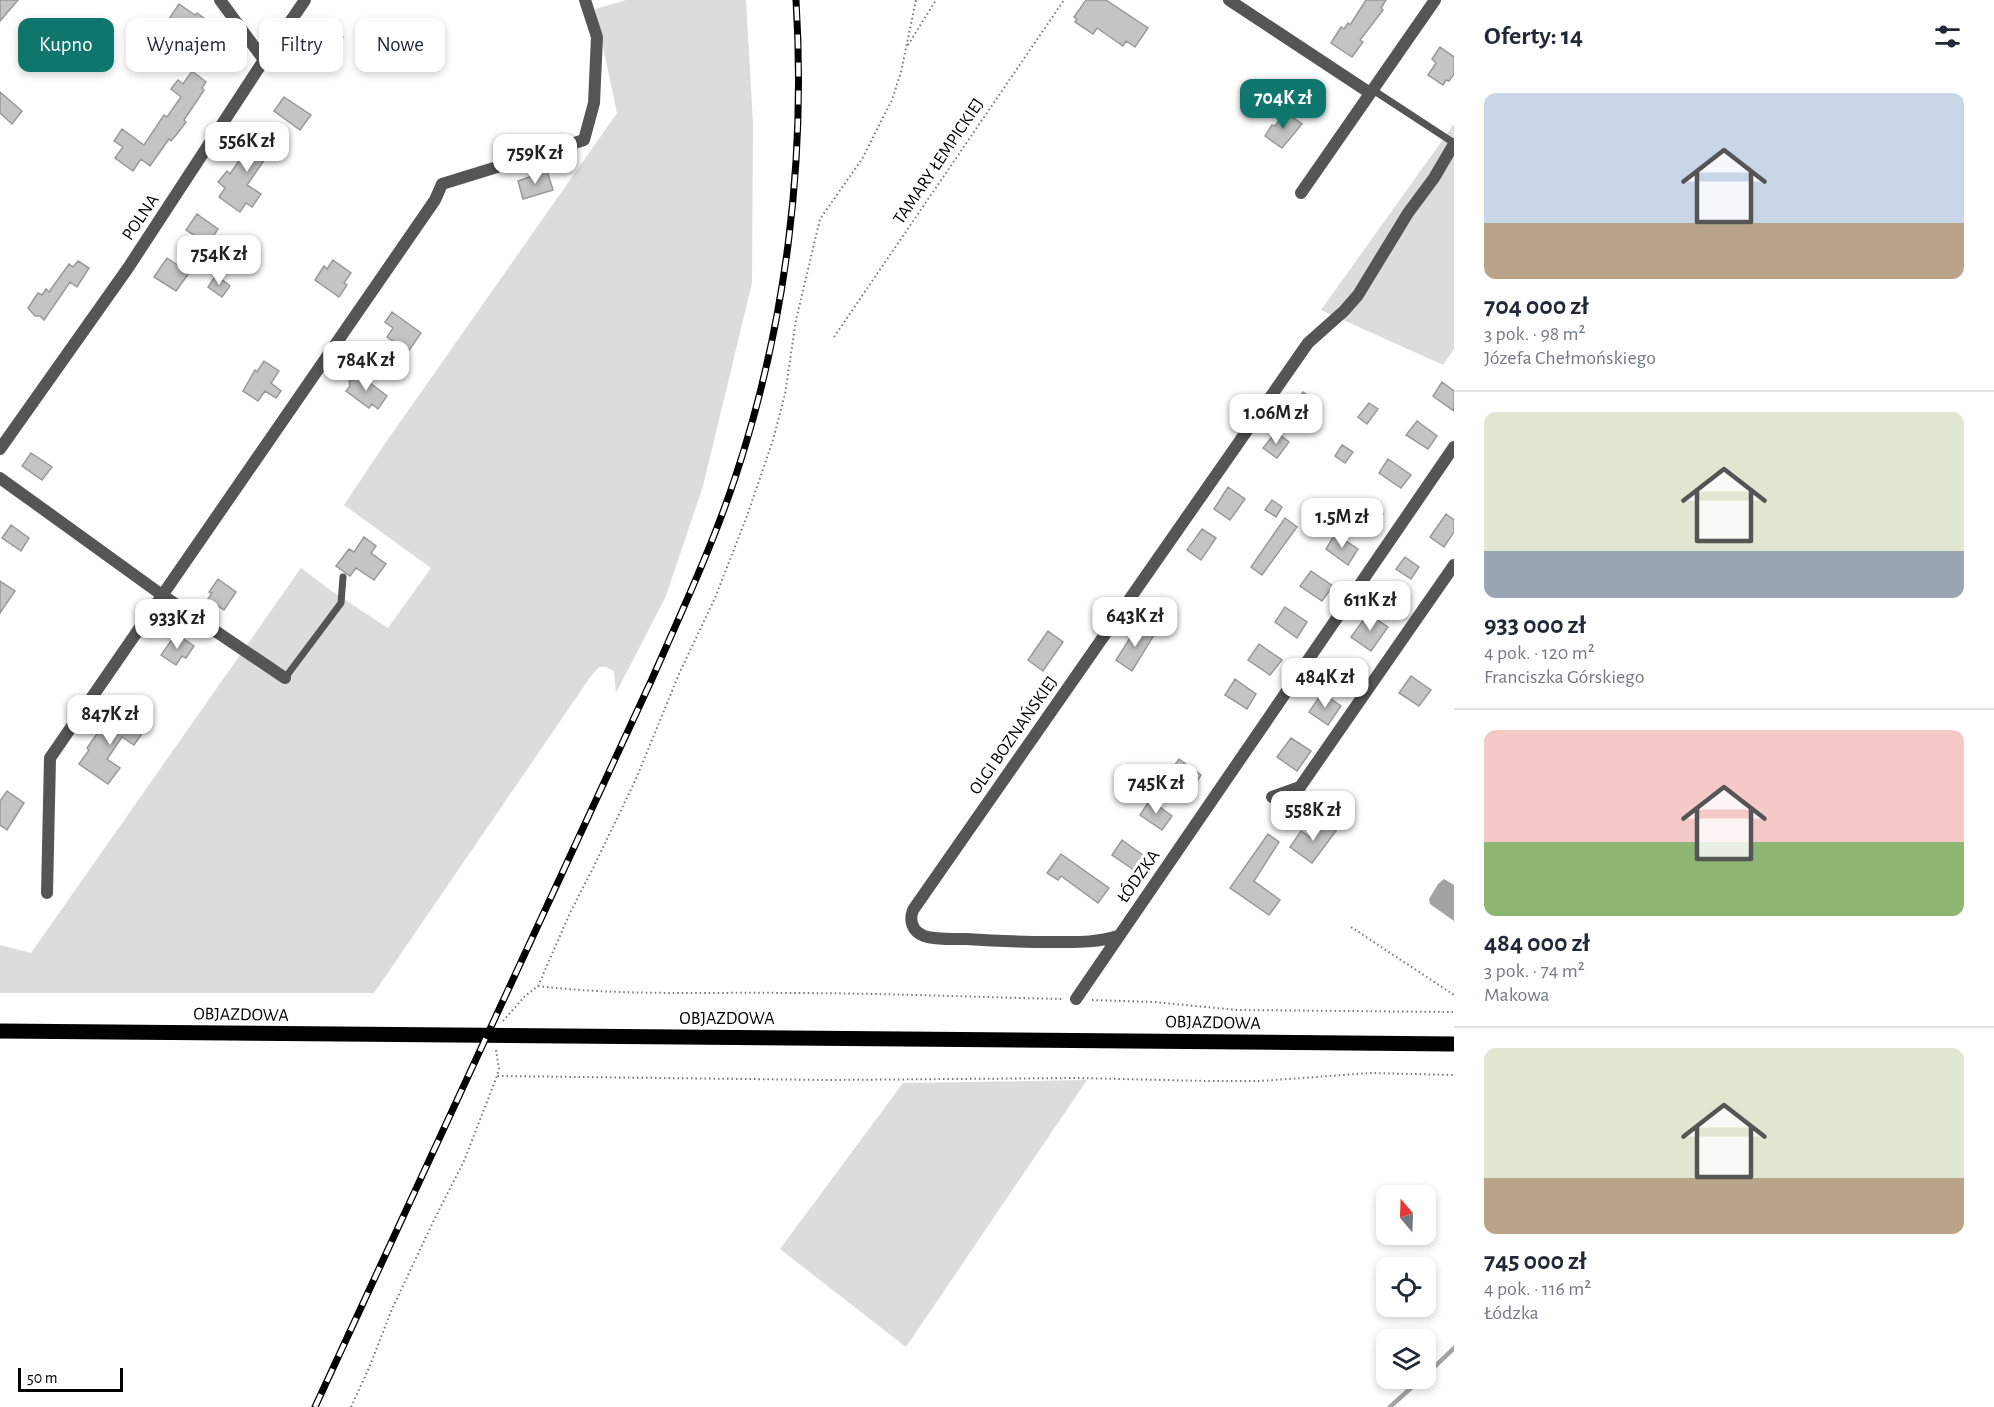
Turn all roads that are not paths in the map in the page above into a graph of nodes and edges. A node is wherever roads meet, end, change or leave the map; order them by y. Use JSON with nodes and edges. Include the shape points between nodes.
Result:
{"nodes":[{"id":1,"x":220,"y":0,"type":"edge"},
{"id":2,"x":305,"y":0,"type":"edge"},
{"id":3,"x":585,"y":0,"type":"edge"},
{"id":4,"x":1229,"y":0,"type":"edge"},
{"id":5,"x":1435,"y":0,"type":"edge"},
{"id":6,"x":293,"y":18,"type":"edge"},
{"id":7,"x":259,"y":53,"type":"edge"},
{"id":8,"x":259,"y":68,"type":"edge"},
{"id":9,"x":1372,"y":92,"type":"junction"},
{"id":10,"x":1454,"y":144,"type":"edge"},
{"id":11,"x":1301,"y":193,"type":"dead end"},
{"id":12,"x":1454,"y":447,"type":"edge"},
{"id":13,"x":0,"y":449,"type":"edge"},
{"id":14,"x":0,"y":478,"type":"edge"},
{"id":15,"x":1454,"y":565,"type":"edge"},
{"id":16,"x":343,"y":577,"type":"dead end"},
{"id":17,"x":162,"y":595,"type":"junction"},
{"id":18,"x":285,"y":678,"type":"joint"},
{"id":19,"x":1272,"y":797,"type":"dead end"},
{"id":20,"x":47,"y":893,"type":"dead end"},
{"id":21,"x":1118,"y":936,"type":"junction"},
{"id":22,"x":1076,"y":999,"type":"road end"},
{"id":23,"x":0,"y":1031,"type":"edge"},
{"id":24,"x":1454,"y":1044,"type":"edge"}],
"edges":[{"from":1,"to":7,"type":"street"},
{"from":2,"to":6,"type":"street","name":"POLNA"},
{"from":3,"to":17,"type":"street","via":[[597,37],[594,103],[584,140],[442,184],[435,200]]},
{"from":4,"to":9,"type":"street"},
{"from":5,"to":9,"type":"street"},
{"from":8,"to":13,"type":"street","name":"POLNA","via":[[128,268]]},
{"from":9,"to":10,"type":"lane"},
{"from":9,"to":11,"type":"street"},
{"from":10,"to":21,"type":"street","name":"OLGI BOZNAŃSKIEJ","via":[[1358,295],[1308,343],[910,918],[918,932],[940,938],[1097,942]]},
{"from":12,"to":21,"type":"street","name":"ŁÓDZKA"},
{"from":14,"to":17,"type":"street"},
{"from":15,"to":19,"type":"street","via":[[1300,787]]},
{"from":16,"to":18,"type":"lane","via":[[341,603]]},
{"from":17,"to":18,"type":"street"},
{"from":17,"to":20,"type":"street","via":[[50,758]]},
{"from":21,"to":22,"type":"street","name":"ŁÓDZKA"},
{"from":23,"to":24,"type":"main road","name":"OBJAZDOWA"}]}
